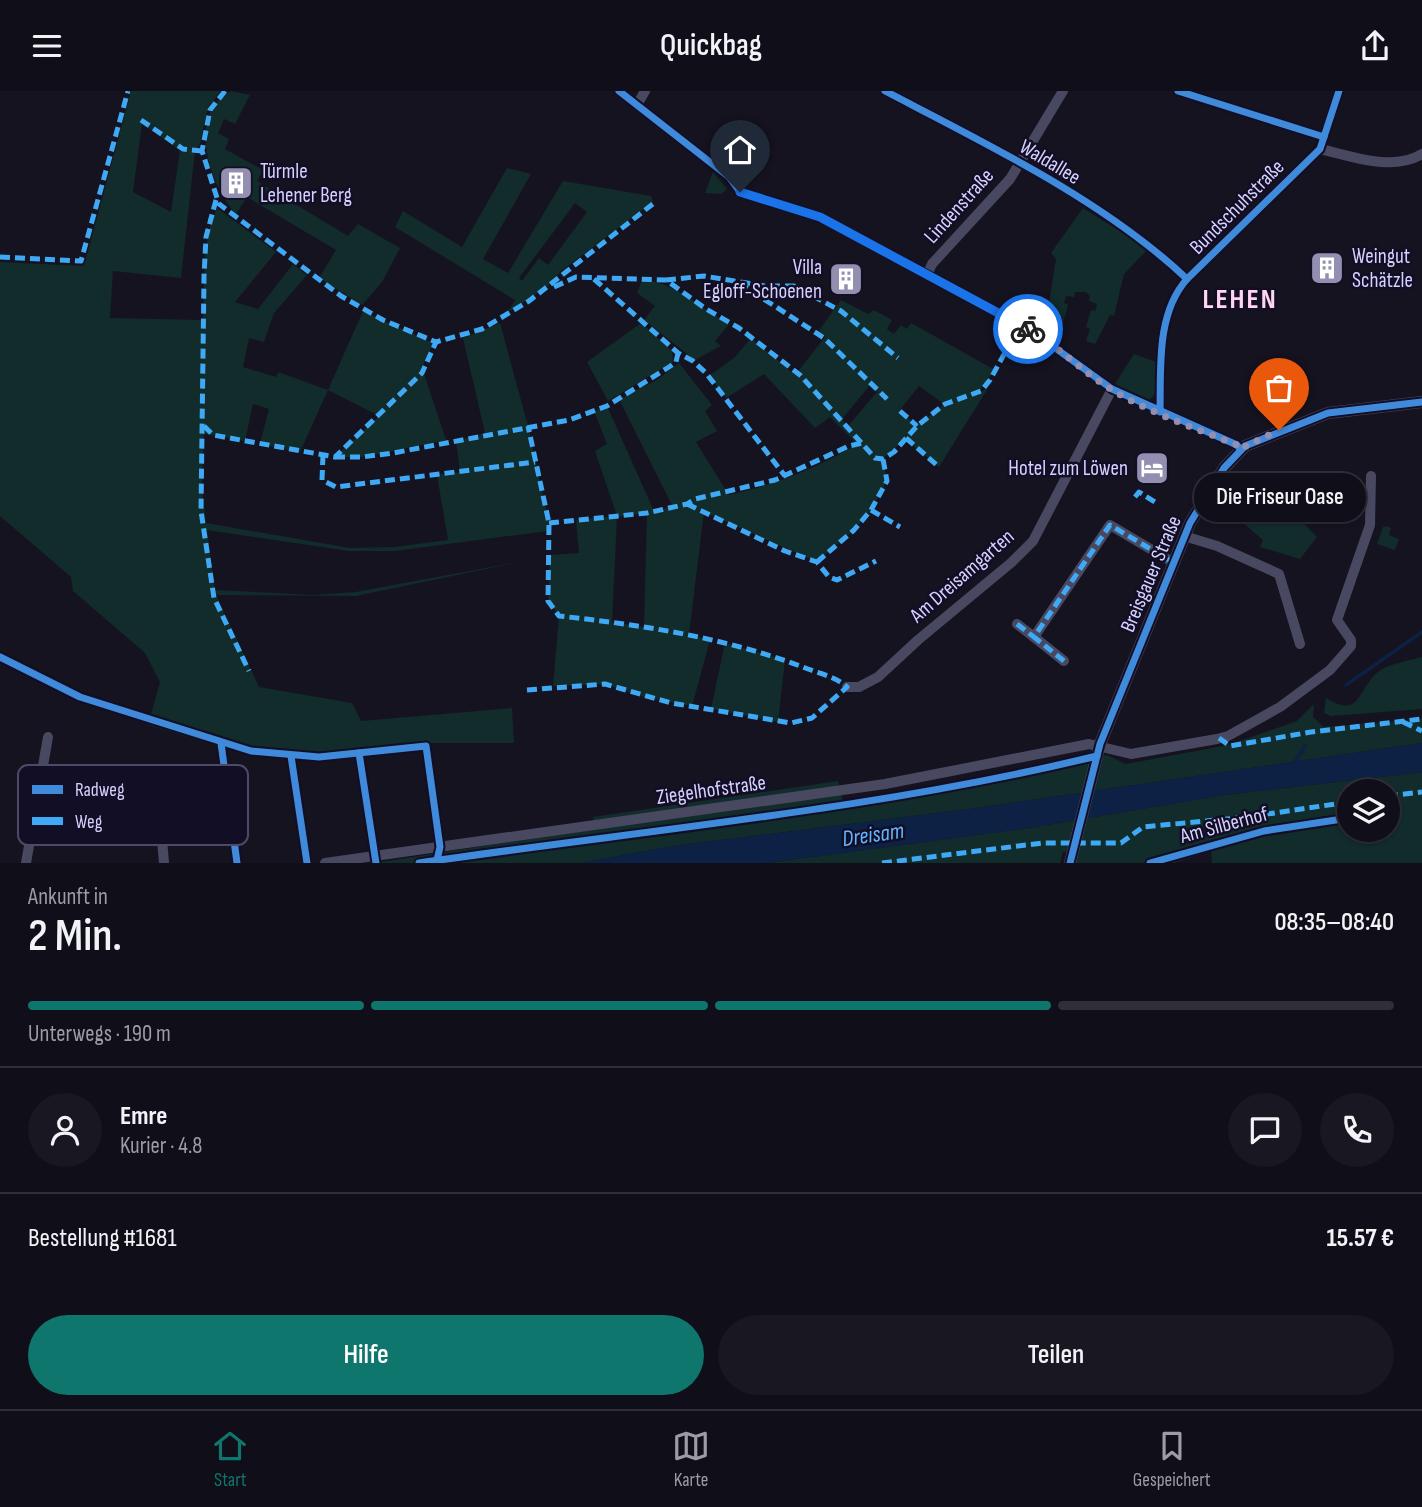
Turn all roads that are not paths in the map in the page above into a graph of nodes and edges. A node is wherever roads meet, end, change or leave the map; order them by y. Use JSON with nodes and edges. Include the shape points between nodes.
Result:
{"nodes":[{"id":1,"x":619,"y":91,"type":"edge"},
{"id":2,"x":645,"y":91,"type":"edge"},
{"id":3,"x":885,"y":91,"type":"edge"},
{"id":4,"x":1063,"y":91,"type":"edge"},
{"id":5,"x":1178,"y":91,"type":"edge"},
{"id":6,"x":1339,"y":91,"type":"edge"},
{"id":7,"x":637,"y":104,"type":"junction"},
{"id":8,"x":1324,"y":137,"type":"junction"},
{"id":9,"x":1320,"y":149,"type":"junction"},
{"id":10,"x":1422,"y":154,"type":"edge"},
{"id":11,"x":1021,"y":164,"type":"junction"},
{"id":12,"x":927,"y":275,"type":"junction"},
{"id":13,"x":1187,"y":279,"type":"junction"},
{"id":14,"x":1112,"y":389,"type":"junction"},
{"id":15,"x":1422,"y":402,"type":"edge"},
{"id":16,"x":1160,"y":412,"type":"junction"},
{"id":17,"x":1240,"y":449,"type":"junction"},
{"id":18,"x":1371,"y":476,"type":"dead end"},
{"id":19,"x":1184,"y":536,"type":"junction"},
{"id":20,"x":1174,"y":562,"type":"junction"},
{"id":21,"x":1017,"y":624,"type":"dead end"},
{"id":22,"x":1034,"y":637,"type":"junction"},
{"id":23,"x":1300,"y":644,"type":"dead end"},
{"id":24,"x":1064,"y":661,"type":"dead end"},
{"id":25,"x":847,"y":687,"type":"dead end"},
{"id":26,"x":48,"y":737,"type":"dead end"},
{"id":27,"x":1100,"y":744,"type":"junction"},
{"id":28,"x":43,"y":765,"type":"edge"},
{"id":29,"x":29,"y":845,"type":"edge"},
{"id":30,"x":162,"y":845,"type":"edge"},
{"id":31,"x":26,"y":863,"type":"edge"},
{"id":32,"x":164,"y":863,"type":"edge"},
{"id":33,"x":325,"y":863,"type":"edge"},
{"id":34,"x":1070,"y":863,"type":"edge"}],
"edges":[{"from":1,"to":7,"type":"street"},
{"from":2,"to":7,"type":"street"},
{"from":3,"to":11,"type":"street","name":"Waldallee"},
{"from":4,"to":11,"type":"street","name":"Lindenstraße"},
{"from":5,"to":8,"type":"street"},
{"from":6,"to":8,"type":"street"},
{"from":7,"to":12,"type":"street","via":[[729,177],[740,192],[820,217]]},
{"from":8,"to":9,"type":"street"},
{"from":9,"to":10,"type":"street","via":[[1395,162]]},
{"from":9,"to":13,"type":"street","name":"Bundschuhstraße"},
{"from":11,"to":12,"type":"street","name":"Lindenstraße"},
{"from":11,"to":13,"type":"street","name":"Waldallee","via":[[1151,244]]},
{"from":12,"to":14,"type":"street","via":[[1044,338]]},
{"from":13,"to":16,"type":"street","name":"Bundschuhstraße","via":[[1171,303],[1164,327]]},
{"from":14,"to":16,"type":"street"},
{"from":14,"to":25,"type":"street","name":"Am Dreisamgarten","via":[[1033,541],[878,677],[859,687]]},
{"from":15,"to":17,"type":"street","name":"Breisgauer Straße","via":[[1328,413]]},
{"from":16,"to":17,"type":"street"},
{"from":17,"to":19,"type":"street","name":"Breisgauer Straße","via":[[1207,493]]},
{"from":18,"to":27,"type":"street","via":[[1370,525],[1337,620],[1351,646],[1329,670],[1280,707],[1228,736],[1131,754]]},
{"from":19,"to":20,"type":"street","name":"Breisgauer Straße"},
{"from":19,"to":23,"type":"street","via":[[1279,574]]},
{"from":20,"to":22,"type":"street","name":"Breisgauer Straße","via":[[1110,525]]},
{"from":20,"to":27,"type":"street","name":"Breisgauer Straße"},
{"from":21,"to":22,"type":"street"},
{"from":22,"to":24,"type":"street"},
{"from":26,"to":28,"type":"street"},
{"from":27,"to":33,"type":"street","name":"Ziegelhofstraße","via":[[885,784]]},
{"from":27,"to":34,"type":"street","name":"Breisgauer Straße"},
{"from":29,"to":31,"type":"street"},
{"from":30,"to":32,"type":"street"}]}
